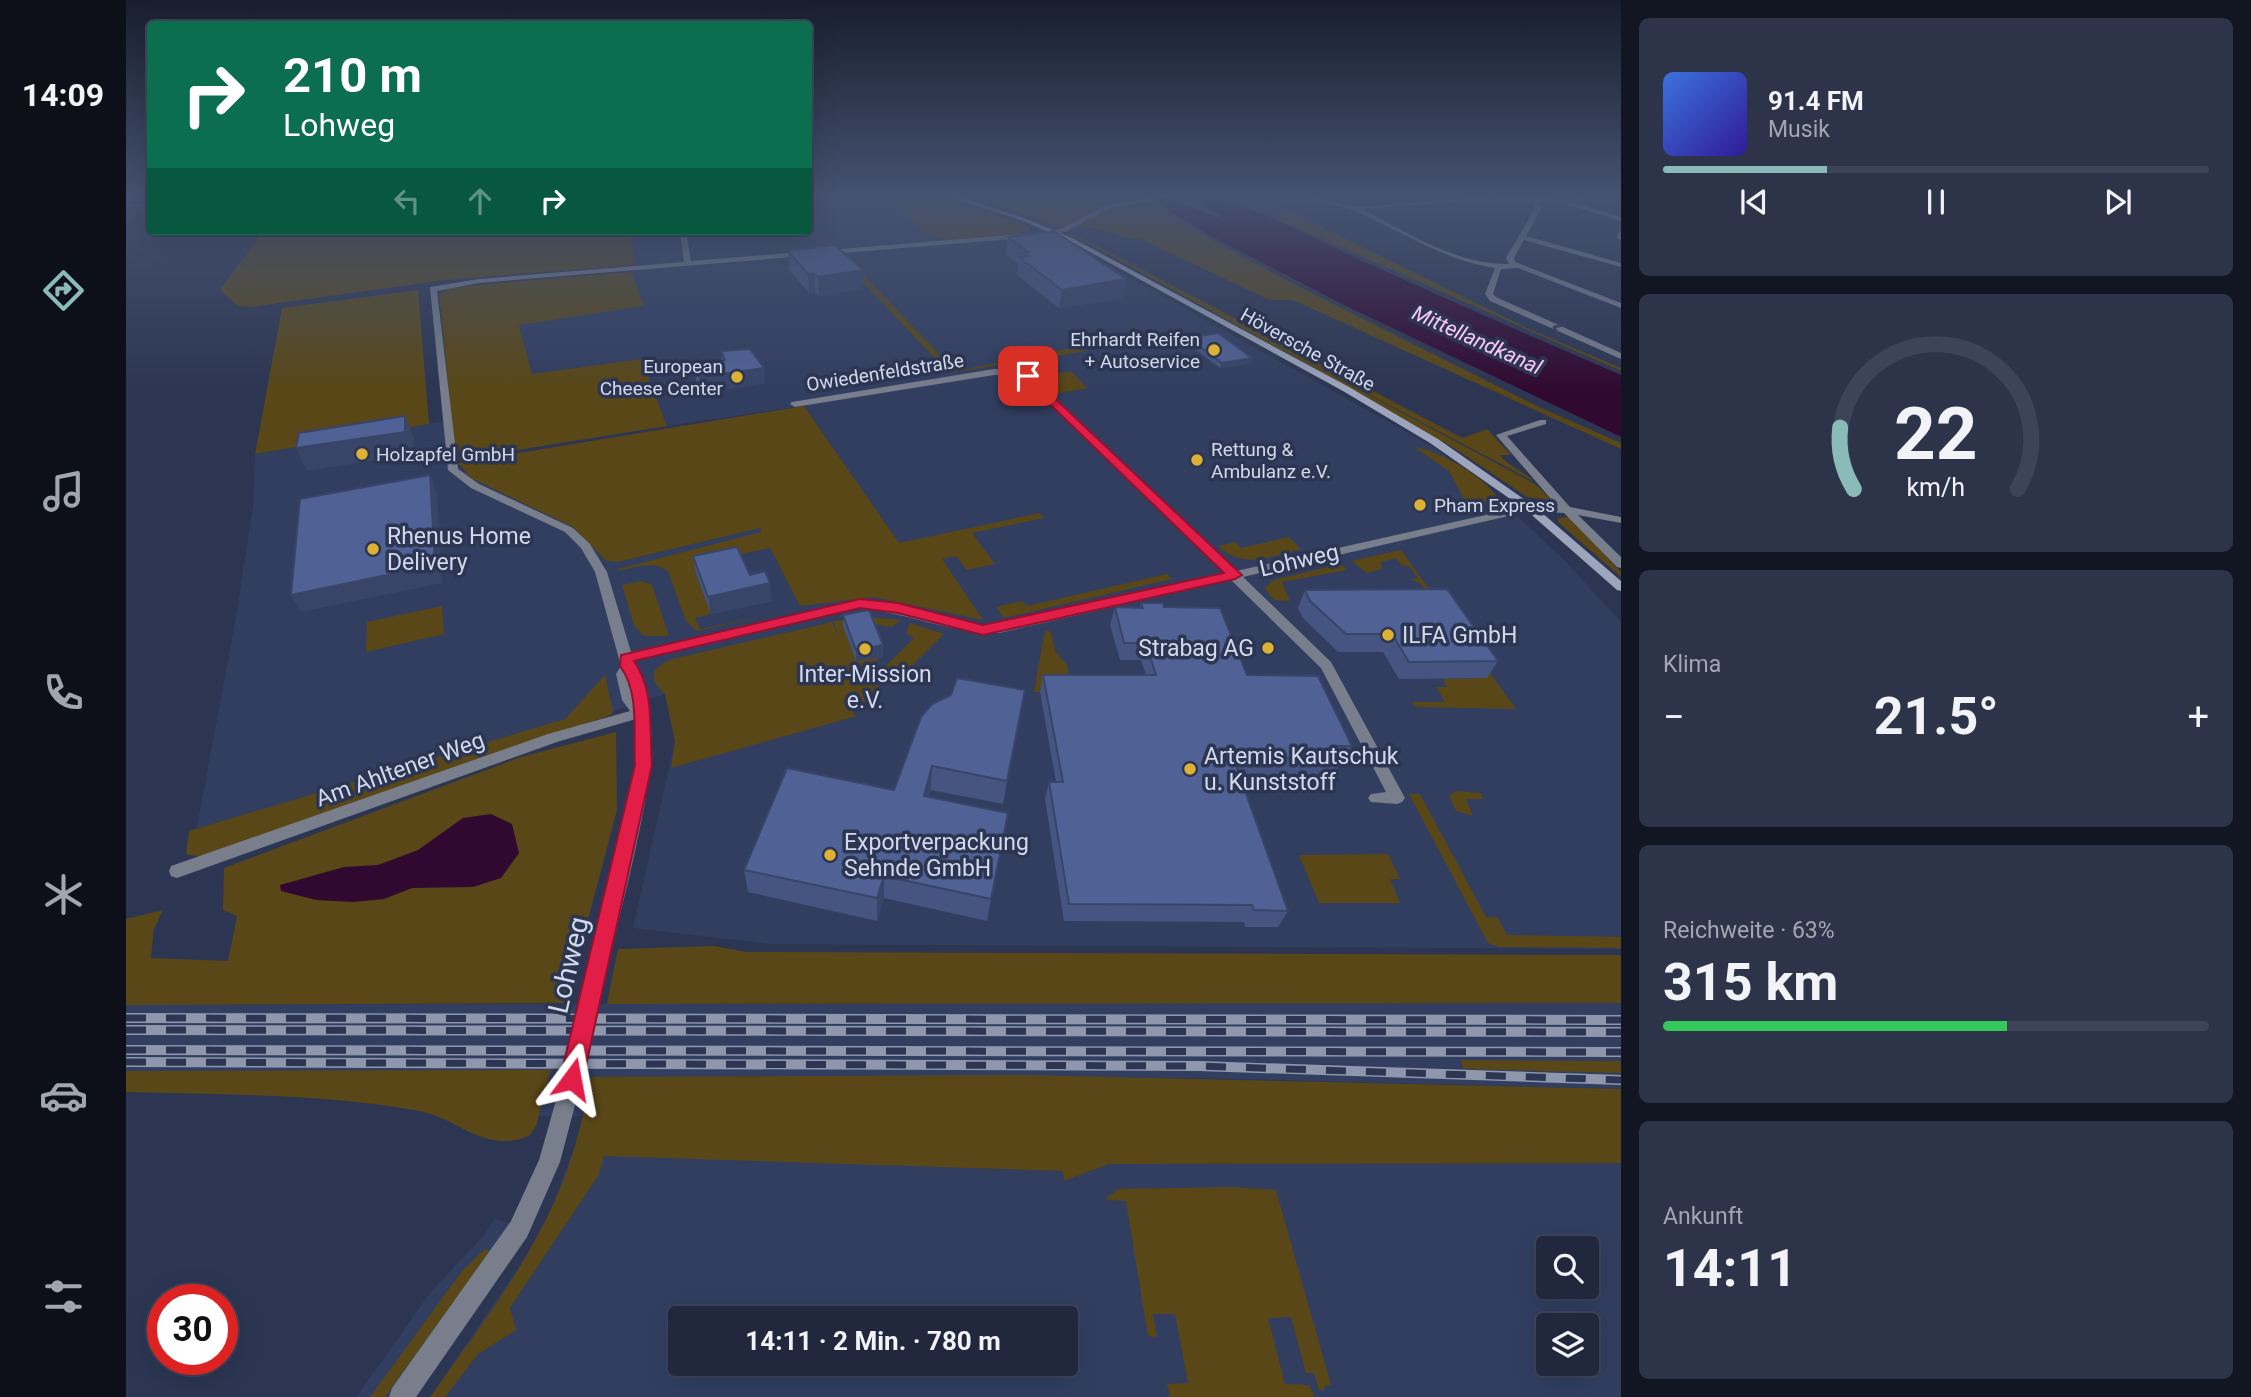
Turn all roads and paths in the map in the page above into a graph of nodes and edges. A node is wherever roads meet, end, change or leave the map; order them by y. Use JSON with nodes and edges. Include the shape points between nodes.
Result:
{"nodes":[{"id":1,"x":710,"y":261,"type":"edge"},
{"id":2,"x":1109,"y":261,"type":"edge"},
{"id":3,"x":1472,"y":261,"type":"edge"},
{"id":4,"x":1513,"y":261,"type":"edge"},
{"id":5,"x":688,"y":263,"type":"joint"},
{"id":6,"x":1516,"y":266,"type":"junction"},
{"id":7,"x":1496,"y":270,"type":"junction"},
{"id":8,"x":1621,"y":306,"type":"edge"},
{"id":9,"x":1621,"y":356,"type":"edge"},
{"id":10,"x":795,"y":404,"type":"dead end"},
{"id":11,"x":1544,"y":422,"type":"dead end"},
{"id":12,"x":1530,"y":508,"type":"junction"},
{"id":13,"x":1570,"y":510,"type":"junction"},
{"id":14,"x":1621,"y":520,"type":"edge"},
{"id":15,"x":1621,"y":564,"type":"edge"},
{"id":16,"x":1235,"y":575,"type":"junction"},
{"id":17,"x":1621,"y":587,"type":"edge"},
{"id":18,"x":627,"y":662,"type":"junction"},
{"id":19,"x":640,"y":713,"type":"junction"},
{"id":20,"x":1376,"y":799,"type":"dead end"},
{"id":21,"x":177,"y":871,"type":"dead end"},
{"id":22,"x":401,"y":1397,"type":"edge"}],
"edges":[{"from":1,"to":5,"type":"street"},
{"from":2,"to":12,"type":"main road","name":"Höversche Straße","via":[[1377,407]]},
{"from":3,"to":7,"type":"street"},
{"from":4,"to":6,"type":"street"},
{"from":5,"to":18,"type":"street","via":[[488,280],[436,288],[432,295],[453,470],[475,486],[569,530],[586,546],[601,572]]},
{"from":6,"to":7,"type":"street"},
{"from":6,"to":8,"type":"street"},
{"from":9,"to":7,"type":"street","one_way":true,"via":[[1493,299],[1489,294]]},
{"from":10,"to":16,"type":"street","name":"Owiedenfeldstraße","via":[[1017,372],[1034,381]]},
{"from":11,"to":13,"type":"street","via":[[1501,435]]},
{"from":12,"to":13,"type":"street","name":"Lohweg"},
{"from":12,"to":16,"type":"street","name":"Lohweg"},
{"from":12,"to":17,"type":"main road","name":"Höversche Straße"},
{"from":13,"to":14,"type":"street","name":"Lohweg"},
{"from":13,"to":15,"type":"street"},
{"from":16,"to":18,"type":"street","name":"Lohweg","via":[[999,629],[968,629],[883,605],[848,606]]},
{"from":16,"to":20,"type":"street","via":[[1335,678],[1396,798]]},
{"from":18,"to":19,"type":"street","name":"Lohweg","via":[[623,674],[629,700]]},
{"from":19,"to":21,"type":"street","name":"Am Ahltener Weg","via":[[553,738]]},
{"from":19,"to":22,"type":"street","name":"Lohweg","bridge":true,"via":[[643,765],[549,1161],[519,1229]]}]}
